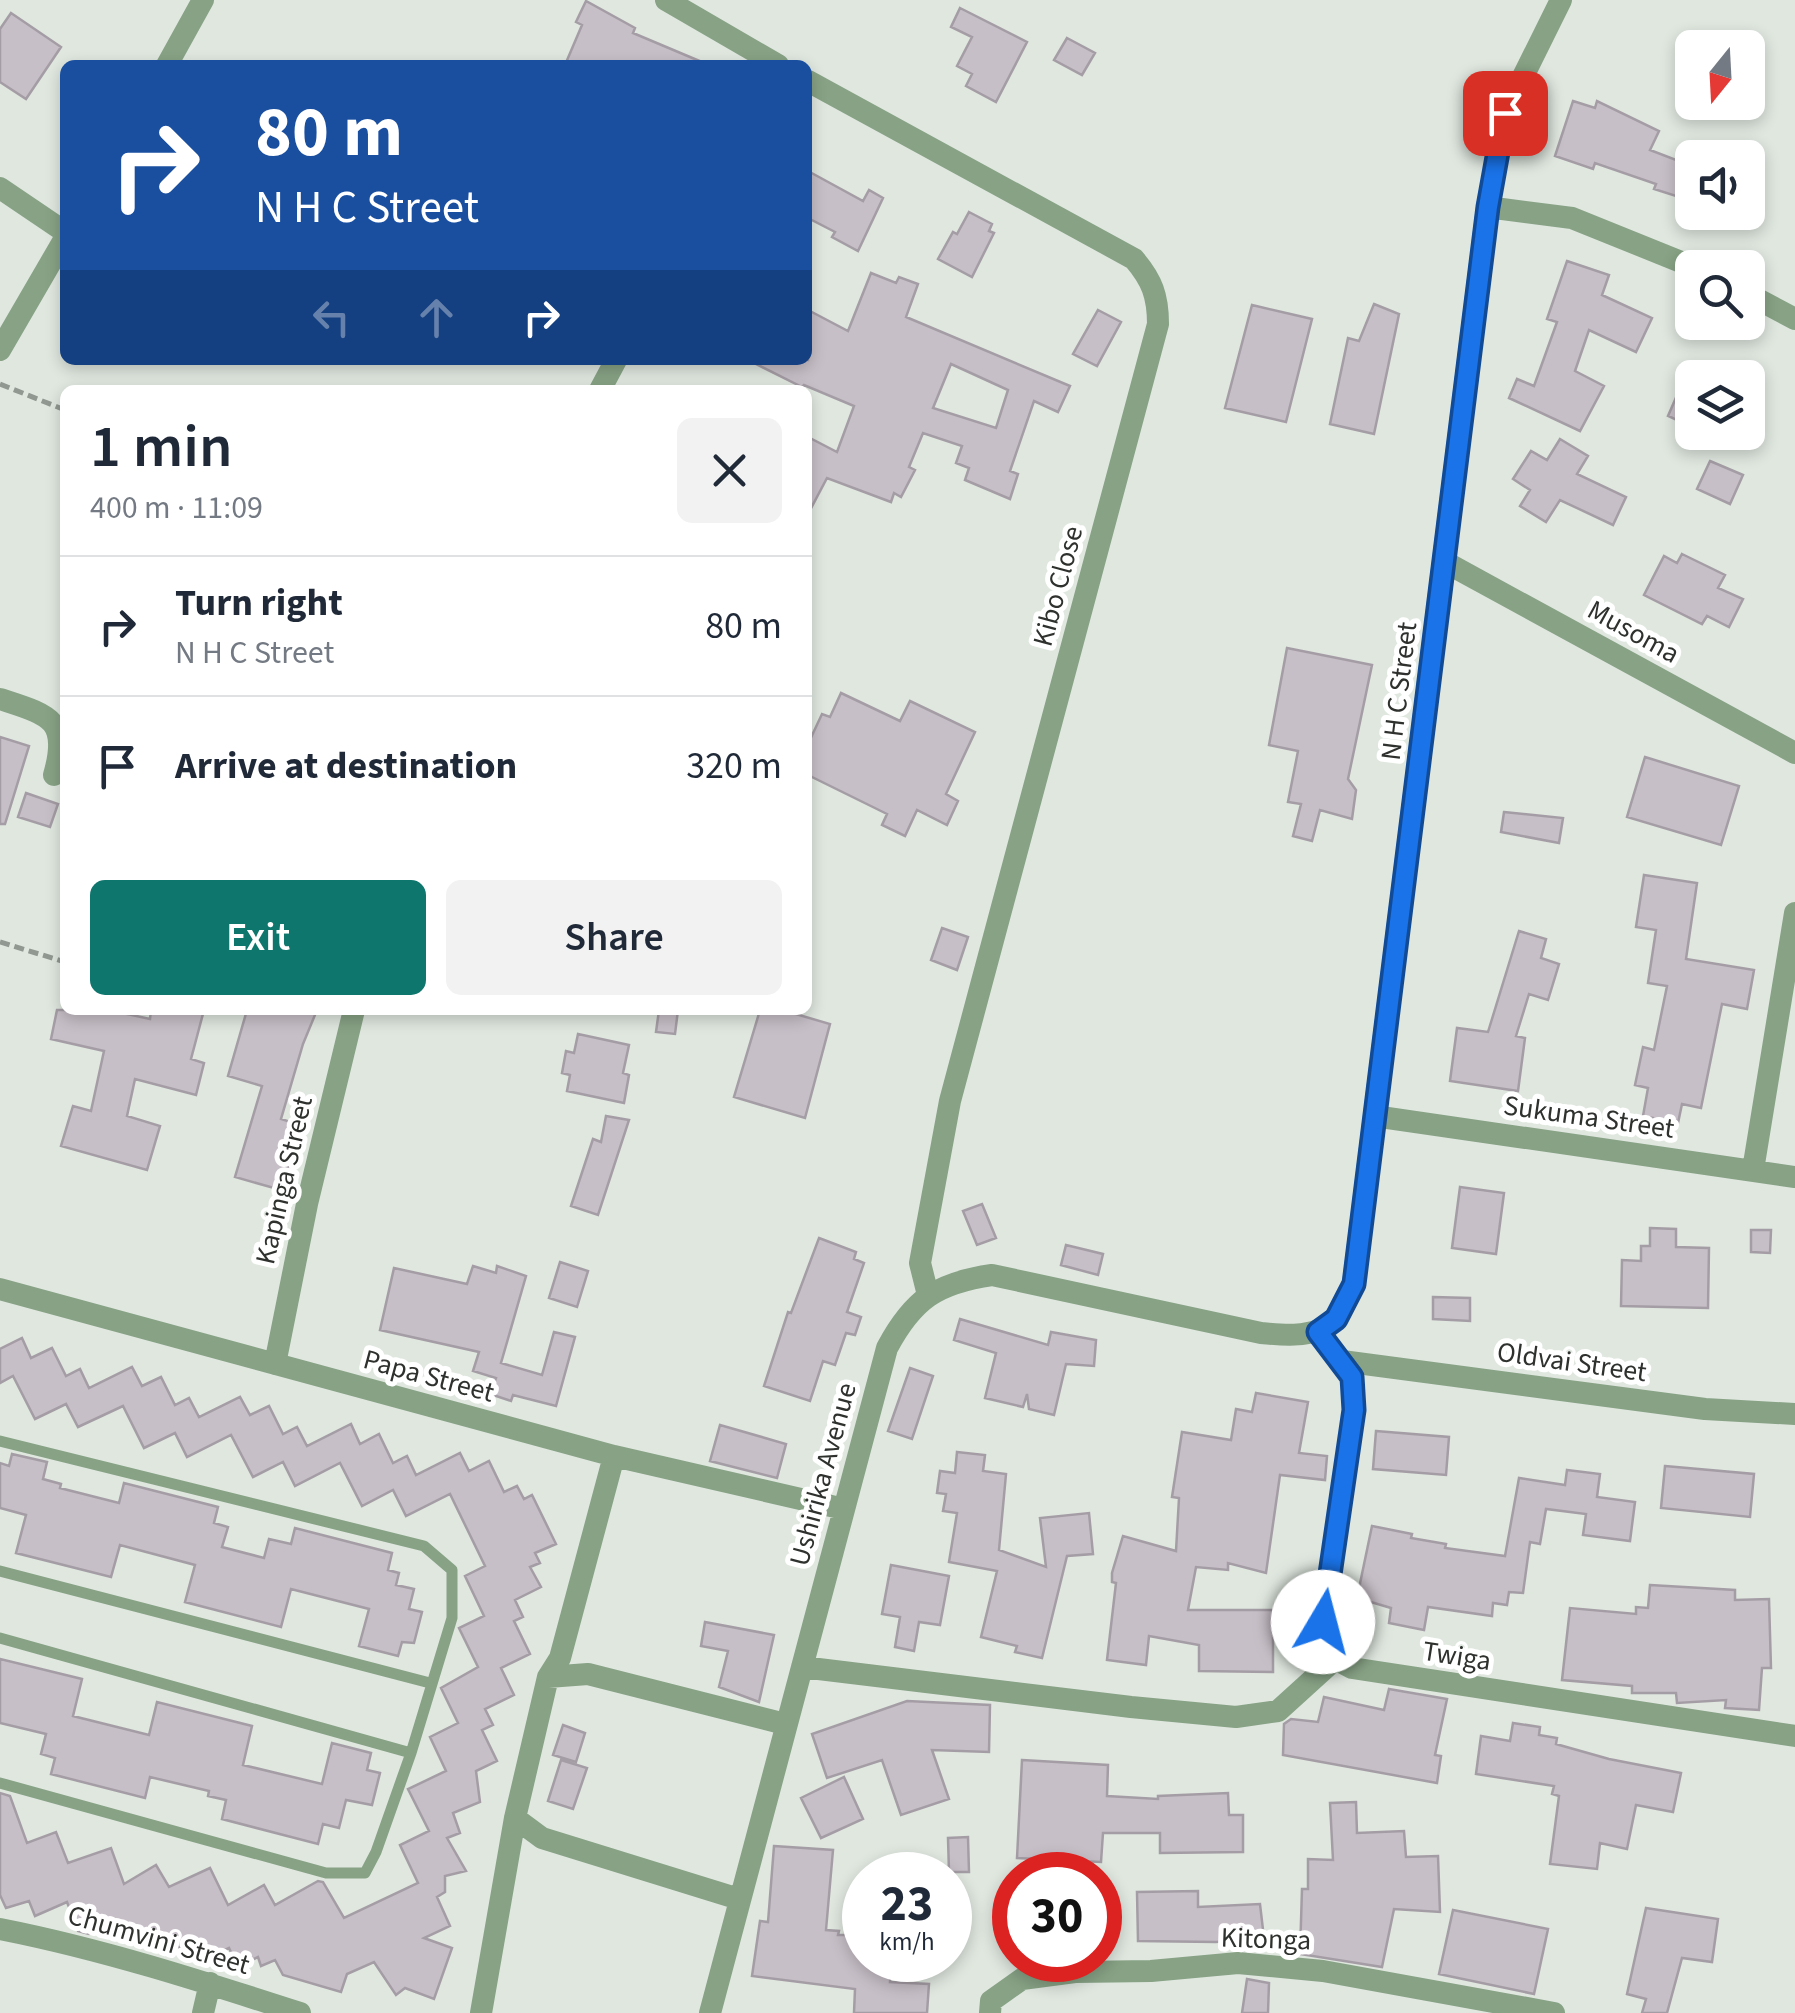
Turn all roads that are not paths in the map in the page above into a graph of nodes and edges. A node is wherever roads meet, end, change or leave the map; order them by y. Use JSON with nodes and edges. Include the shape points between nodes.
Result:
{"nodes":[{"id":1,"x":203,"y":0,"type":"edge"},
{"id":2,"x":666,"y":0,"type":"edge"},
{"id":3,"x":1562,"y":0,"type":"edge"},
{"id":4,"x":170,"y":60,"type":"edge"},
{"id":5,"x":769,"y":60,"type":"edge"},
{"id":6,"x":812,"y":83,"type":"edge"},
{"id":7,"x":0,"y":188,"type":"edge"},
{"id":8,"x":1488,"y":207,"type":"junction"},
{"id":9,"x":60,"y":231,"type":"edge"},
{"id":10,"x":60,"y":244,"type":"edge"},
{"id":11,"x":1675,"y":260,"type":"edge"},
{"id":12,"x":1765,"y":303,"type":"edge"},
{"id":13,"x":1795,"y":319,"type":"edge"},
{"id":14,"x":0,"y":350,"type":"edge"},
{"id":15,"x":1444,"y":562,"type":"junction"},
{"id":16,"x":0,"y":699,"type":"edge"},
{"id":17,"x":60,"y":733,"type":"edge"},
{"id":18,"x":1795,"y":753,"type":"edge"},
{"id":19,"x":60,"y":755,"type":"edge"},
{"id":20,"x":54,"y":775,"type":"dead end"},
{"id":21,"x":1795,"y":913,"type":"edge"},
{"id":22,"x":353,"y":1015,"type":"edge"},
{"id":23,"x":1374,"y":1116,"type":"junction"},
{"id":24,"x":1753,"y":1170,"type":"junction"},
{"id":25,"x":1795,"y":1178,"type":"edge"},
{"id":26,"x":0,"y":1289,"type":"edge"},
{"id":27,"x":928,"y":1295,"type":"junction"},
{"id":28,"x":1318,"y":1332,"type":"junction"},
{"id":29,"x":1342,"y":1361,"type":"junction"},
{"id":30,"x":274,"y":1364,"type":"junction"},
{"id":31,"x":1795,"y":1414,"type":"edge"},
{"id":32,"x":0,"y":1441,"type":"edge"},
{"id":33,"x":614,"y":1456,"type":"junction"},
{"id":34,"x":844,"y":1510,"type":"junction"},
{"id":35,"x":0,"y":1572,"type":"edge"},
{"id":36,"x":0,"y":1638,"type":"edge"},
{"id":37,"x":1331,"y":1657,"type":"junction"},
{"id":38,"x":802,"y":1668,"type":"junction"},
{"id":39,"x":548,"y":1677,"type":"junction"},
{"id":40,"x":430,"y":1683,"type":"junction"},
{"id":41,"x":785,"y":1724,"type":"junction"},
{"id":42,"x":1795,"y":1736,"type":"edge"},
{"id":43,"x":411,"y":1752,"type":"junction"},
{"id":44,"x":0,"y":1783,"type":"edge"},
{"id":45,"x":515,"y":1818,"type":"junction"},
{"id":46,"x":739,"y":1899,"type":"junction"},
{"id":47,"x":0,"y":1929,"type":"edge"},
{"id":48,"x":210,"y":1984,"type":"junction"},
{"id":49,"x":203,"y":2013,"type":"edge"},
{"id":50,"x":300,"y":2013,"type":"edge"},
{"id":51,"x":481,"y":2013,"type":"edge"},
{"id":52,"x":710,"y":2013,"type":"edge"},
{"id":53,"x":990,"y":2013,"type":"edge"},
{"id":54,"x":1554,"y":2013,"type":"edge"}],
"edges":[{"from":1,"to":4,"type":"street"},
{"from":2,"to":5,"type":"street"},
{"from":3,"to":8,"type":"street","name":"N H C Street","via":[[1505,113]]},
{"from":6,"to":27,"type":"street","name":"Kibo Close","via":[[1134,259],[1158,300],[1158,324],[950,1100],[920,1262]]},
{"from":7,"to":9,"type":"street"},
{"from":8,"to":11,"type":"street","via":[[1572,218]]},
{"from":8,"to":15,"type":"street","name":"N H C Street"},
{"from":10,"to":14,"type":"street"},
{"from":12,"to":13,"type":"street"},
{"from":15,"to":18,"type":"street","name":"Musoma"},
{"from":15,"to":23,"type":"street","name":"N H C Street"},
{"from":16,"to":17,"type":"street","via":[[50,718]]},
{"from":19,"to":20,"type":"street"},
{"from":21,"to":24,"type":"street"},
{"from":22,"to":30,"type":"street","name":"Kapinga Street"},
{"from":23,"to":24,"type":"street","name":"Sukuma Street"},
{"from":23,"to":28,"type":"street","name":"N H C Street","via":[[1354,1284],[1336,1319]]},
{"from":24,"to":25,"type":"street","name":"Sukuma Street"},
{"from":26,"to":30,"type":"street","name":"Papa Street"},
{"from":27,"to":28,"type":"street","name":"Ushirika Avenue","via":[[958,1280],[992,1276],[1261,1334]]},
{"from":27,"to":34,"type":"street","name":"Ushirika Avenue","via":[[903,1318],[886,1348]]},
{"from":28,"to":29,"type":"street"},
{"from":29,"to":31,"type":"street","name":"Oldvai Street","via":[[1705,1409]]},
{"from":29,"to":37,"type":"street","via":[[1352,1377],[1354,1410],[1322,1634]]},
{"from":30,"to":33,"type":"street","name":"Papa Street"},
{"from":32,"to":40,"type":"lane","via":[[424,1546],[452,1570],[452,1618]]},
{"from":33,"to":34,"type":"street","name":"Papa Street"},
{"from":33,"to":39,"type":"street","via":[[560,1658]]},
{"from":34,"to":38,"type":"street","name":"Ushirika Avenue"},
{"from":35,"to":40,"type":"lane"},
{"from":36,"to":43,"type":"lane"},
{"from":37,"to":38,"type":"street","via":[[1278,1711],[1236,1716]]},
{"from":37,"to":42,"type":"street","name":"Twiga","via":[[1352,1668]]},
{"from":38,"to":41,"type":"street","name":"Ushirika Avenue"},
{"from":39,"to":41,"type":"street","via":[[588,1674]]},
{"from":39,"to":45,"type":"street"},
{"from":40,"to":43,"type":"lane"},
{"from":41,"to":46,"type":"street","name":"Ushirika Avenue"},
{"from":43,"to":44,"type":"lane","via":[[364,1873],[326,1873]]},
{"from":45,"to":46,"type":"street","via":[[542,1838]]},
{"from":45,"to":51,"type":"street"},
{"from":46,"to":52,"type":"street","name":"Ushirika Avenue"},
{"from":47,"to":48,"type":"street","name":"Chumvini Street"},
{"from":48,"to":49,"type":"street"},
{"from":48,"to":50,"type":"street","name":"Chumvini Street"},
{"from":53,"to":54,"type":"street","name":"Kitonga","via":[[991,2001],[1022,1979],[1238,1963],[1323,1970]]}]}
